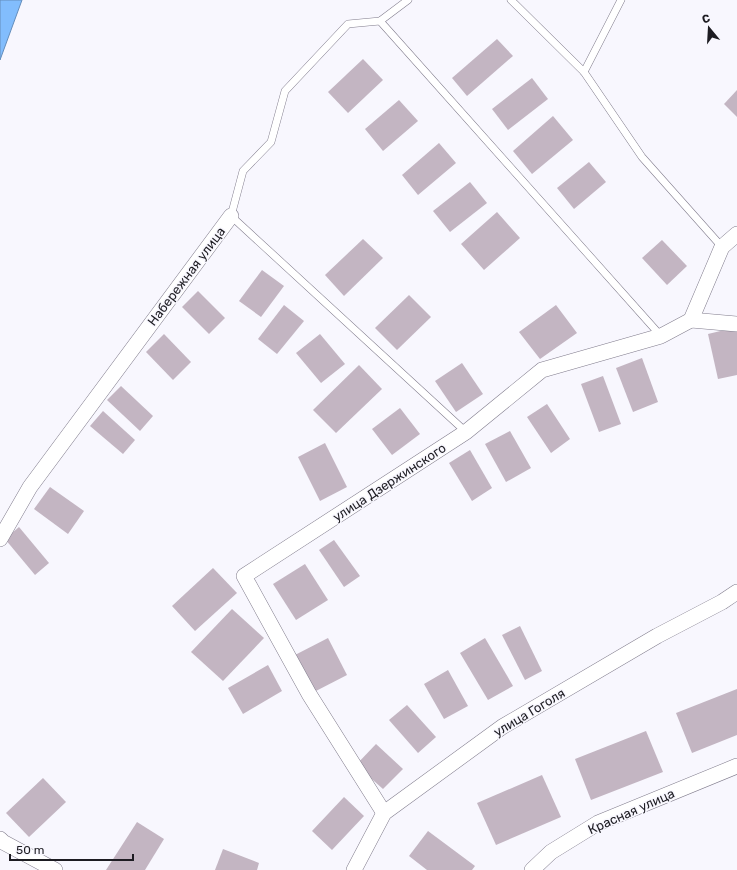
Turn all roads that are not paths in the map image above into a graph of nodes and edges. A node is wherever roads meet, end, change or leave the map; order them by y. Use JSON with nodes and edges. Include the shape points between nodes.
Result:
{"nodes":[{"id":1,"x":408,"y":0,"type":"edge"},
{"id":2,"x":511,"y":0,"type":"edge"},
{"id":3,"x":621,"y":0,"type":"edge"},
{"id":4,"x":380,"y":21,"type":"junction"},
{"id":5,"x":584,"y":72,"type":"junction"},
{"id":6,"x":231,"y":216,"type":"junction"},
{"id":7,"x":737,"y":234,"type":"edge"},
{"id":8,"x":722,"y":246,"type":"junction"},
{"id":9,"x":691,"y":320,"type":"junction"},
{"id":10,"x":737,"y":324,"type":"edge"},
{"id":11,"x":661,"y":336,"type":"junction"},
{"id":12,"x":466,"y":432,"type":"junction"},
{"id":13,"x":0,"y":539,"type":"edge"},
{"id":14,"x":737,"y":592,"type":"edge"},
{"id":15,"x":737,"y":766,"type":"edge"},
{"id":16,"x":384,"y":813,"type":"junction"},
{"id":17,"x":0,"y":839,"type":"edge"},
{"id":18,"x":55,"y":870,"type":"edge"},
{"id":19,"x":354,"y":870,"type":"edge"},
{"id":20,"x":532,"y":870,"type":"edge"}],
"edges":[{"from":1,"to":4,"type":"lane"},
{"from":2,"to":5,"type":"lane"},
{"from":3,"to":5,"type":"lane"},
{"from":4,"to":6,"type":"lane","via":[[348,24],[285,91],[271,142],[242,171]]},
{"from":4,"to":11,"type":"lane"},
{"from":5,"to":8,"type":"lane","via":[[642,157]]},
{"from":6,"to":12,"type":"lane","name":"Набережная улица"},
{"from":6,"to":13,"type":"street","name":"Набережная улица","via":[[30,487]]},
{"from":7,"to":8,"type":"street"},
{"from":8,"to":9,"type":"street"},
{"from":9,"to":10,"type":"street"},
{"from":9,"to":11,"type":"street","name":"улица Дзержинского"},
{"from":11,"to":12,"type":"street","name":"улица Дзержинского","via":[[542,370]]},
{"from":12,"to":16,"type":"street","name":"улица Дзержинского","via":[[244,576],[309,694]]},
{"from":14,"to":16,"type":"street","name":"улица Гоголя","via":[[502,727]]},
{"from":15,"to":20,"type":"street","name":"Красная улица","via":[[598,823],[551,852]]},
{"from":16,"to":19,"type":"street","name":"улица Гоголя"},
{"from":17,"to":18,"type":"street"}]}
